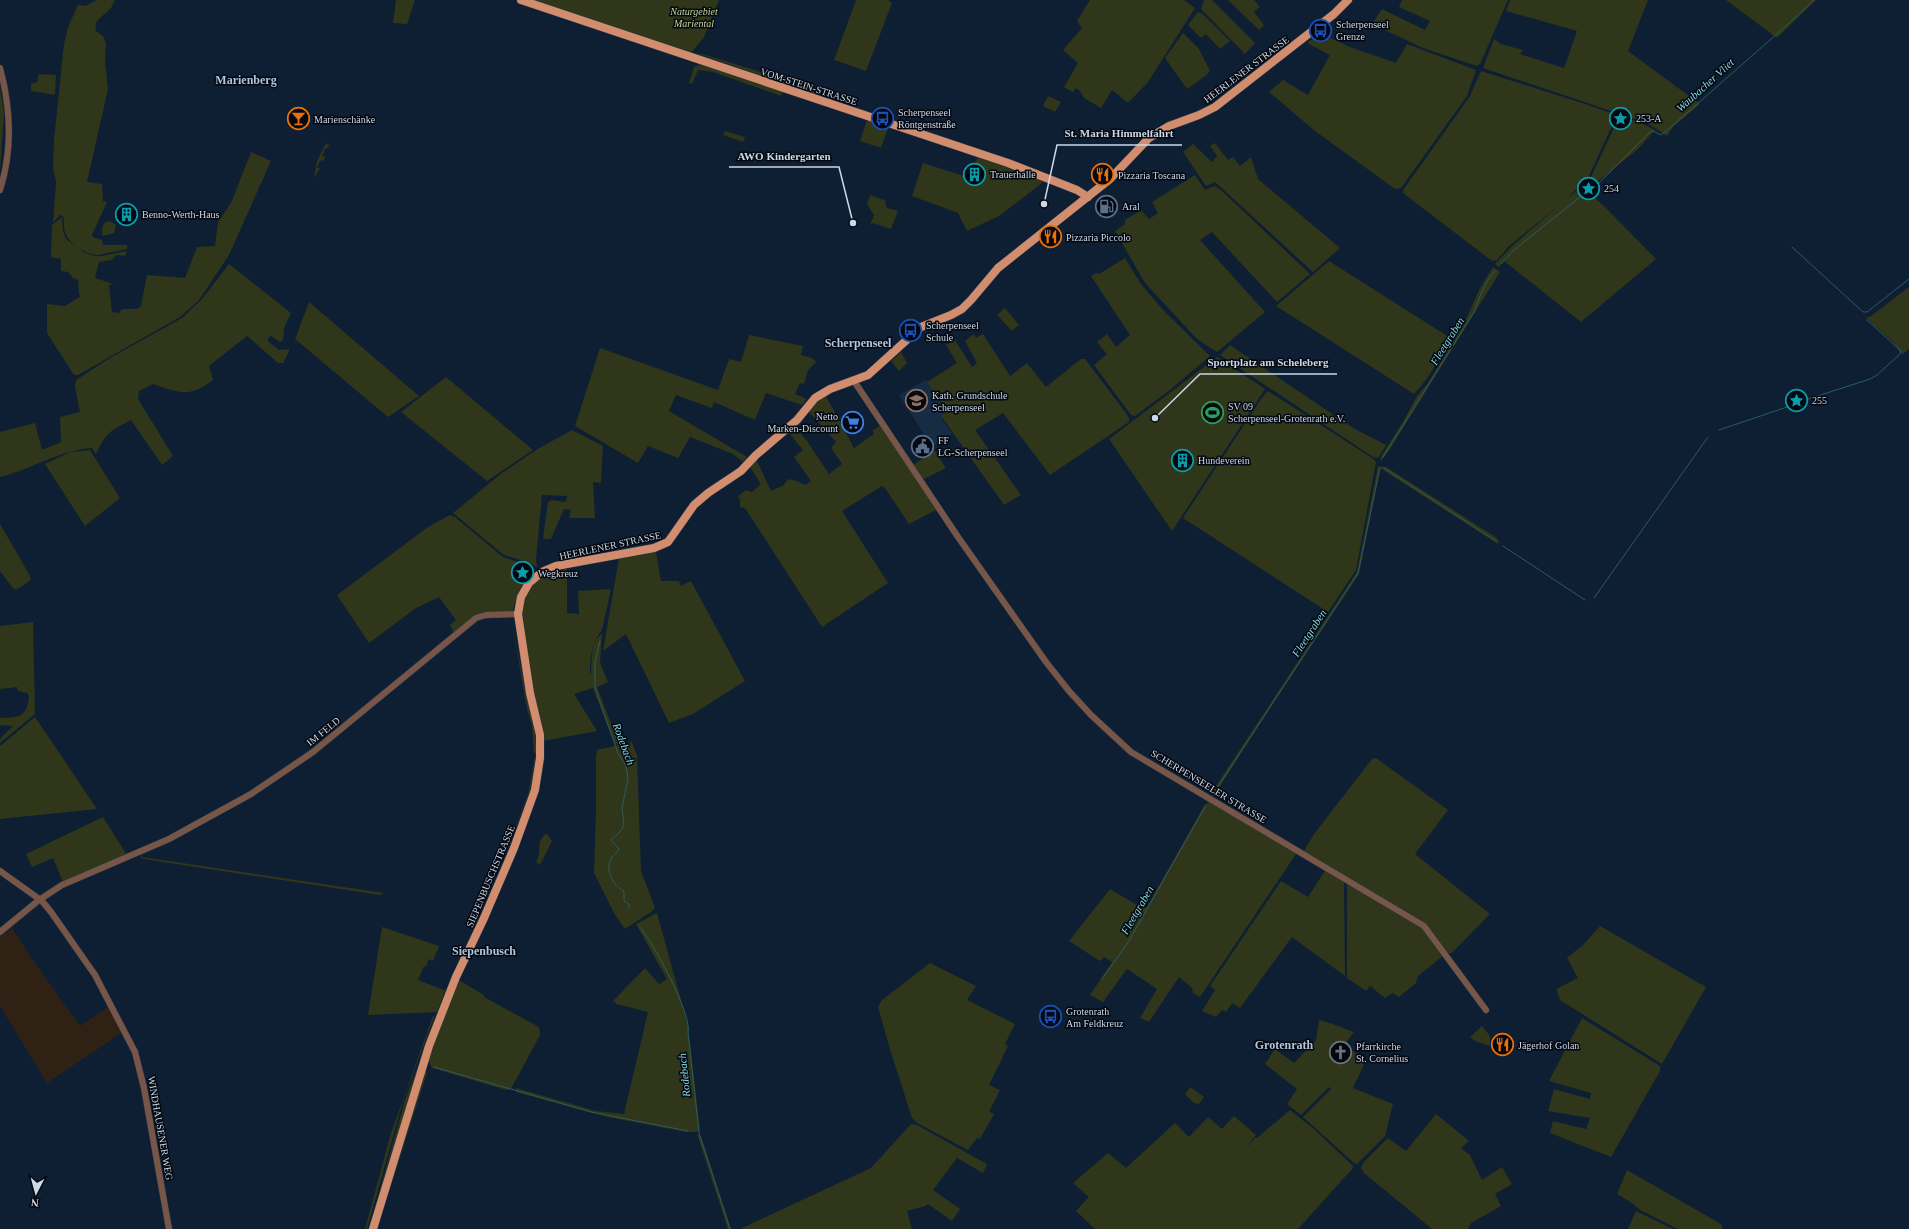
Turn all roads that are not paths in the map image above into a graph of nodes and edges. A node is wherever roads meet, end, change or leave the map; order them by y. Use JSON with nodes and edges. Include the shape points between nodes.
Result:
{"nodes":[{"id":1,"x":521,"y":0,"type":"edge"},
{"id":2,"x":1348,"y":0,"type":"edge"},
{"id":3,"x":0,"y":68,"type":"edge"},
{"id":4,"x":0,"y":190,"type":"edge"},
{"id":5,"x":1088,"y":197,"type":"junction"},
{"id":6,"x":854,"y":381,"type":"junction"},
{"id":7,"x":518,"y":614,"type":"junction"},
{"id":8,"x":0,"y":871,"type":"edge"},
{"id":9,"x":39,"y":900,"type":"junction"},
{"id":10,"x":0,"y":932,"type":"edge"},
{"id":11,"x":1486,"y":1010,"type":"dead end"},
{"id":12,"x":169,"y":1229,"type":"edge"},
{"id":13,"x":373,"y":1229,"type":"edge"}],
"edges":[{"from":1,"to":5,"type":"main road","name":"VOM-STEIN-STRASSE","via":[[1012,164],[1073,188]]},
{"from":2,"to":5,"type":"main road","name":"HEERLENER STRASSE","via":[[1312,32],[1215,106],[1169,126],[1149,138],[1117,174]]},
{"from":3,"to":4,"type":"street","via":[[7,99],[9,133]]},
{"from":5,"to":6,"type":"main road","name":"HEERLENER STRASSE","via":[[998,268],[962,309],[921,327],[868,375]]},
{"from":6,"to":7,"type":"main road","name":"HEERLENER STRASSE","via":[[830,389],[815,398],[797,420],[741,471],[694,505],[668,542],[654,548],[547,569],[526,587]]},
{"from":6,"to":11,"type":"street","name":"SCHERPENSEELER STRASSE","via":[[958,537],[1069,691],[1096,720],[1127,748],[1424,926]]},
{"from":7,"to":9,"type":"street","name":"IM FELD","via":[[486,615],[476,618],[299,762],[251,794],[175,835],[62,885]]},
{"from":7,"to":13,"type":"main road","name":"SIEPENBUSCHSTRASSE","via":[[530,692],[540,735],[537,782],[514,848],[456,977],[429,1046]]},
{"from":8,"to":9,"type":"street","name":"WINDHAUSENER WEG"},
{"from":9,"to":10,"type":"street","name":"IM FELD"},
{"from":9,"to":12,"type":"street","name":"WINDHAUSENER WEG","via":[[51,912],[95,975],[135,1052]]}]}
